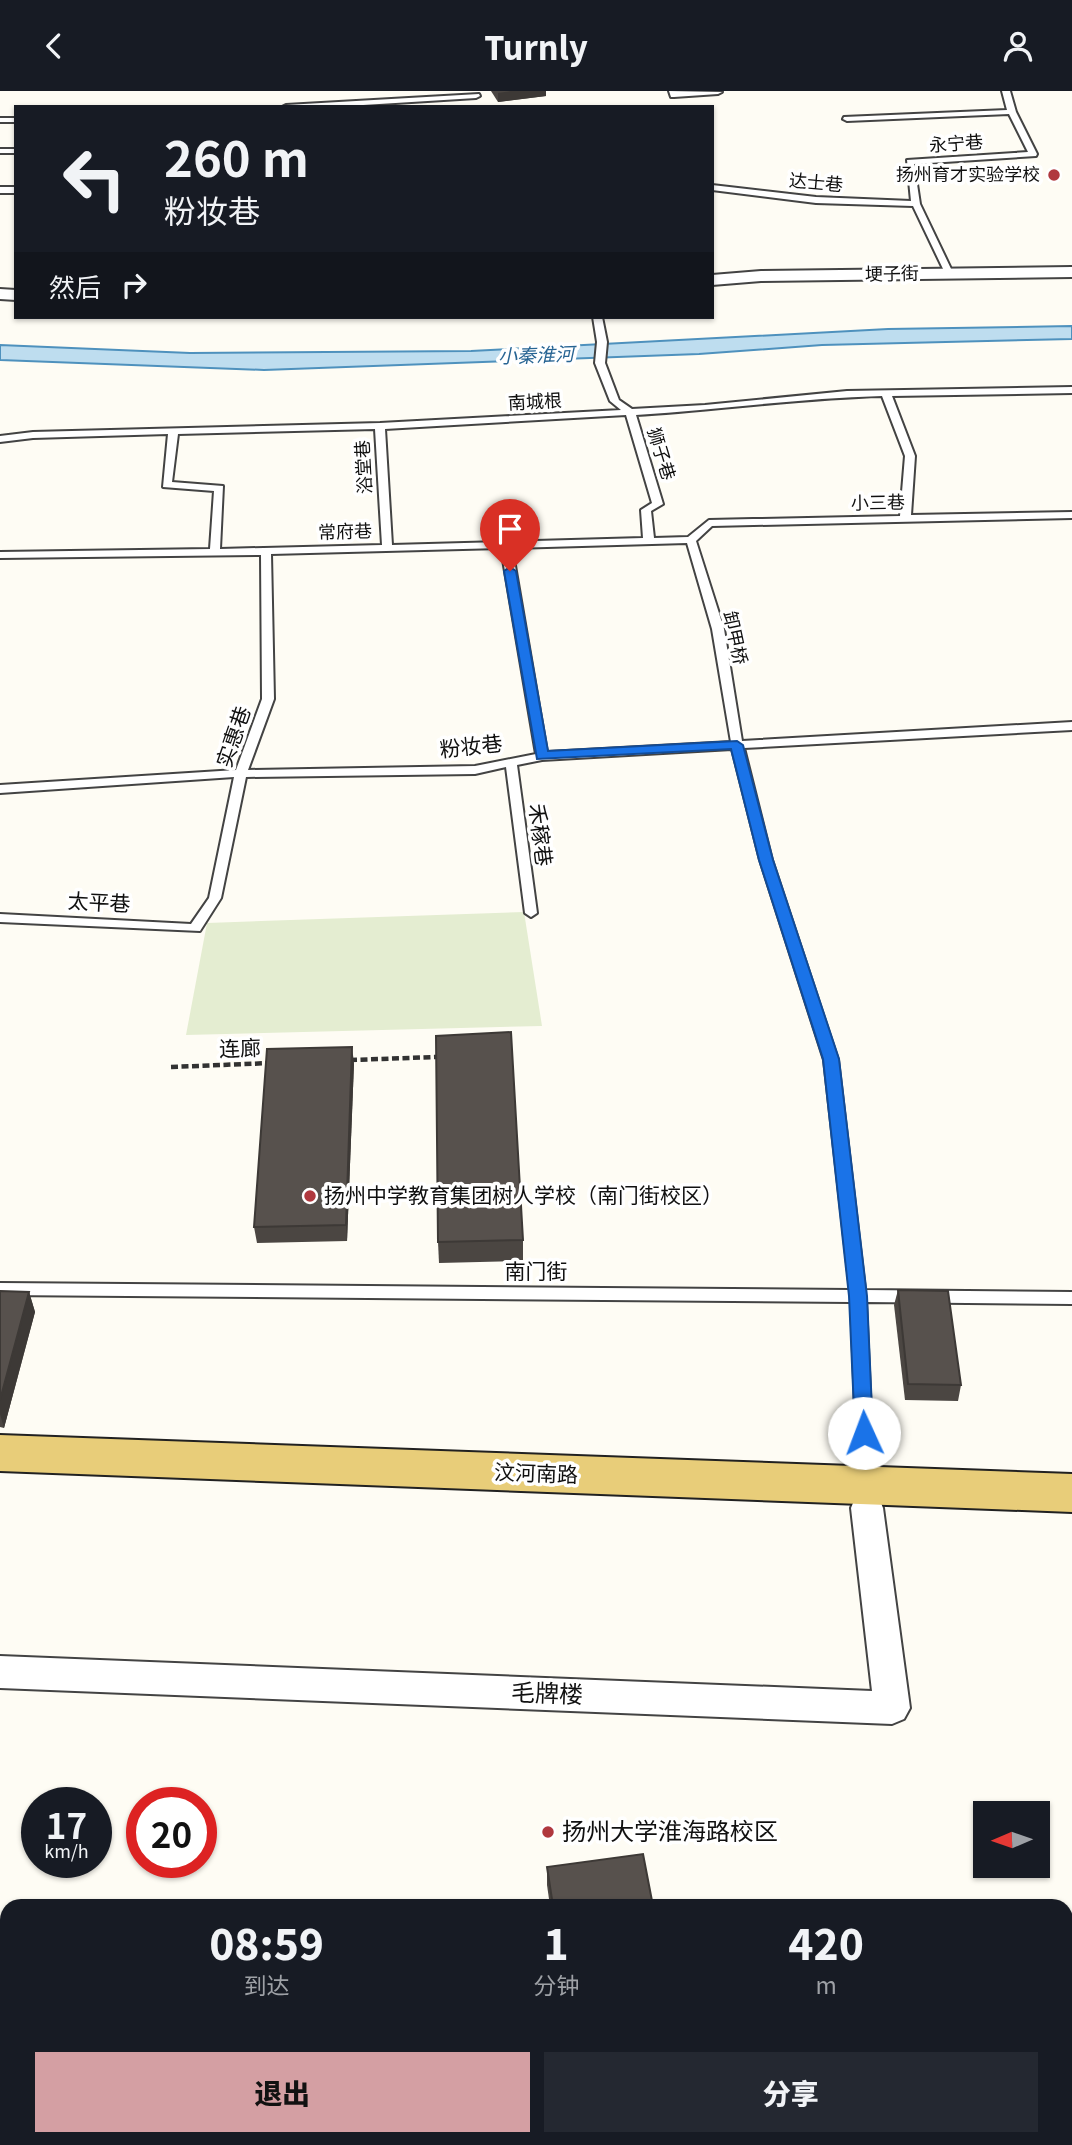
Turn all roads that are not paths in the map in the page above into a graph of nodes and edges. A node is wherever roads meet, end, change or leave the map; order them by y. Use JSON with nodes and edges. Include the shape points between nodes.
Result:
{"nodes":[{"id":1,"x":673,"y":91,"type":"edge"},
{"id":2,"x":1006,"y":91,"type":"edge"},
{"id":3,"x":718,"y":92,"type":"edge"},
{"id":4,"x":475,"y":93,"type":"edge"},
{"id":5,"x":313,"y":105,"type":"edge"},
{"id":6,"x":1012,"y":112,"type":"junction"},
{"id":7,"x":847,"y":120,"type":"dead end"},
{"id":8,"x":714,"y":187,"type":"edge"},
{"id":9,"x":916,"y":204,"type":"junction"},
{"id":10,"x":1072,"y":272,"type":"edge"},
{"id":11,"x":949,"y":273,"type":"junction"},
{"id":12,"x":714,"y":280,"type":"edge"},
{"id":13,"x":597,"y":319,"type":"edge"},
{"id":14,"x":1072,"y":390,"type":"edge"},
{"id":15,"x":886,"y":393,"type":"junction"},
{"id":16,"x":630,"y":412,"type":"junction"},
{"id":17,"x":380,"y":426,"type":"junction"},
{"id":18,"x":173,"y":432,"type":"junction"},
{"id":19,"x":0,"y":439,"type":"edge"},
{"id":20,"x":1072,"y":515,"type":"edge"},
{"id":21,"x":905,"y":520,"type":"junction"},
{"id":22,"x":691,"y":540,"type":"junction"},
{"id":23,"x":649,"y":542,"type":"junction"},
{"id":24,"x":506,"y":545,"type":"junction"},
{"id":25,"x":387,"y":548,"type":"junction"},
{"id":26,"x":215,"y":552,"type":"junction"},
{"id":27,"x":266,"y":552,"type":"junction"},
{"id":28,"x":0,"y":555,"type":"edge"},
{"id":29,"x":1072,"y":726,"type":"edge"},
{"id":30,"x":737,"y":745,"type":"junction"},
{"id":31,"x":542,"y":756,"type":"junction"},
{"id":32,"x":512,"y":762,"type":"junction"},
{"id":33,"x":241,"y":773,"type":"junction"},
{"id":34,"x":0,"y":789,"type":"edge"},
{"id":35,"x":531,"y":913,"type":"dead end"},
{"id":36,"x":0,"y":918,"type":"edge"},
{"id":37,"x":195,"y":927,"type":"joint"},
{"id":38,"x":0,"y":1289,"type":"edge"},
{"id":39,"x":858,"y":1296,"type":"junction"},
{"id":40,"x":1072,"y":1298,"type":"edge"},
{"id":41,"x":0,"y":1453,"type":"edge"},
{"id":42,"x":0,"y":1479,"type":"edge"},
{"id":43,"x":1072,"y":1493,"type":"edge"},
{"id":44,"x":867,"y":1497,"type":"junction"},
{"id":45,"x":1072,"y":1515,"type":"edge"},
{"id":46,"x":0,"y":1672,"type":"edge"}],
"edges":[{"from":1,"to":3,"type":"lane","via":[[674,95]]},
{"from":2,"to":6,"type":"lane"},
{"from":4,"to":5,"type":"lane"},
{"from":6,"to":7,"type":"lane"},
{"from":6,"to":9,"type":"lane","name":"永宁巷","via":[[1033,154],[910,162]]},
{"from":8,"to":9,"type":"lane","name":"达士巷","via":[[816,200]]},
{"from":9,"to":11,"type":"lane","name":"永宁巷"},
{"from":10,"to":11,"type":"street","name":"埂子街"},
{"from":11,"to":12,"type":"street","name":"埂子街"},
{"from":13,"to":16,"type":"lane","via":[[600,363],[615,401]]},
{"from":14,"to":15,"type":"lane","name":"南城根"},
{"from":15,"to":16,"type":"lane","name":"南城根"},
{"from":15,"to":21,"type":"lane","via":[[910,456]]},
{"from":16,"to":17,"type":"lane","name":"南城根"},
{"from":16,"to":23,"type":"lane","name":"狮子巷","via":[[658,504],[646,510]]},
{"from":17,"to":18,"type":"lane","name":"南城根"},
{"from":17,"to":25,"type":"lane","name":"浴堂巷"},
{"from":18,"to":19,"type":"lane","name":"南城根"},
{"from":18,"to":26,"type":"lane","via":[[167,485],[219,488]]},
{"from":20,"to":21,"type":"lane","name":"小三巷"},
{"from":21,"to":22,"type":"lane","name":"小三巷","via":[[709,523]]},
{"from":22,"to":23,"type":"lane","name":"常府巷"},
{"from":22,"to":30,"type":"lane","name":"卸甲桥","via":[[718,629]]},
{"from":23,"to":24,"type":"lane","name":"常府巷"},
{"from":24,"to":25,"type":"lane","name":"常府巷"},
{"from":24,"to":31,"type":"lane"},
{"from":25,"to":27,"type":"lane","name":"常府巷"},
{"from":26,"to":27,"type":"lane","name":"常府巷"},
{"from":26,"to":28,"type":"lane","name":"常府巷"},
{"from":27,"to":33,"type":"lane","name":"实惠巷","via":[[268,699]]},
{"from":29,"to":30,"type":"lane","name":"粉妆巷"},
{"from":30,"to":31,"type":"lane","name":"粉妆巷"},
{"from":30,"to":39,"type":"lane","name":"卸甲桥","via":[[766,860],[831,1059]]},
{"from":31,"to":32,"type":"lane","name":"粉妆巷"},
{"from":32,"to":33,"type":"lane","name":"粉妆巷","via":[[475,770]]},
{"from":32,"to":35,"type":"lane","name":"禾稼巷"},
{"from":33,"to":34,"type":"lane","name":"粉妆巷"},
{"from":33,"to":37,"type":"lane","name":"实惠巷","via":[[215,898]]},
{"from":36,"to":37,"type":"lane","name":"太平巷"},
{"from":38,"to":39,"type":"lane","name":"南门街"},
{"from":39,"to":40,"type":"lane","name":"南门街"},
{"from":39,"to":44,"type":"lane","name":"卸甲桥"},
{"from":41,"to":44,"type":"main road","name":"汶河南路"},
{"from":42,"to":44,"type":"main road","name":"汶河南路"},
{"from":43,"to":44,"type":"main road","name":"汶河南路"},
{"from":44,"to":45,"type":"main road","name":"汶河南路"},
{"from":44,"to":46,"type":"street","name":"毛牌楼","via":[[892,1708]]}]}
